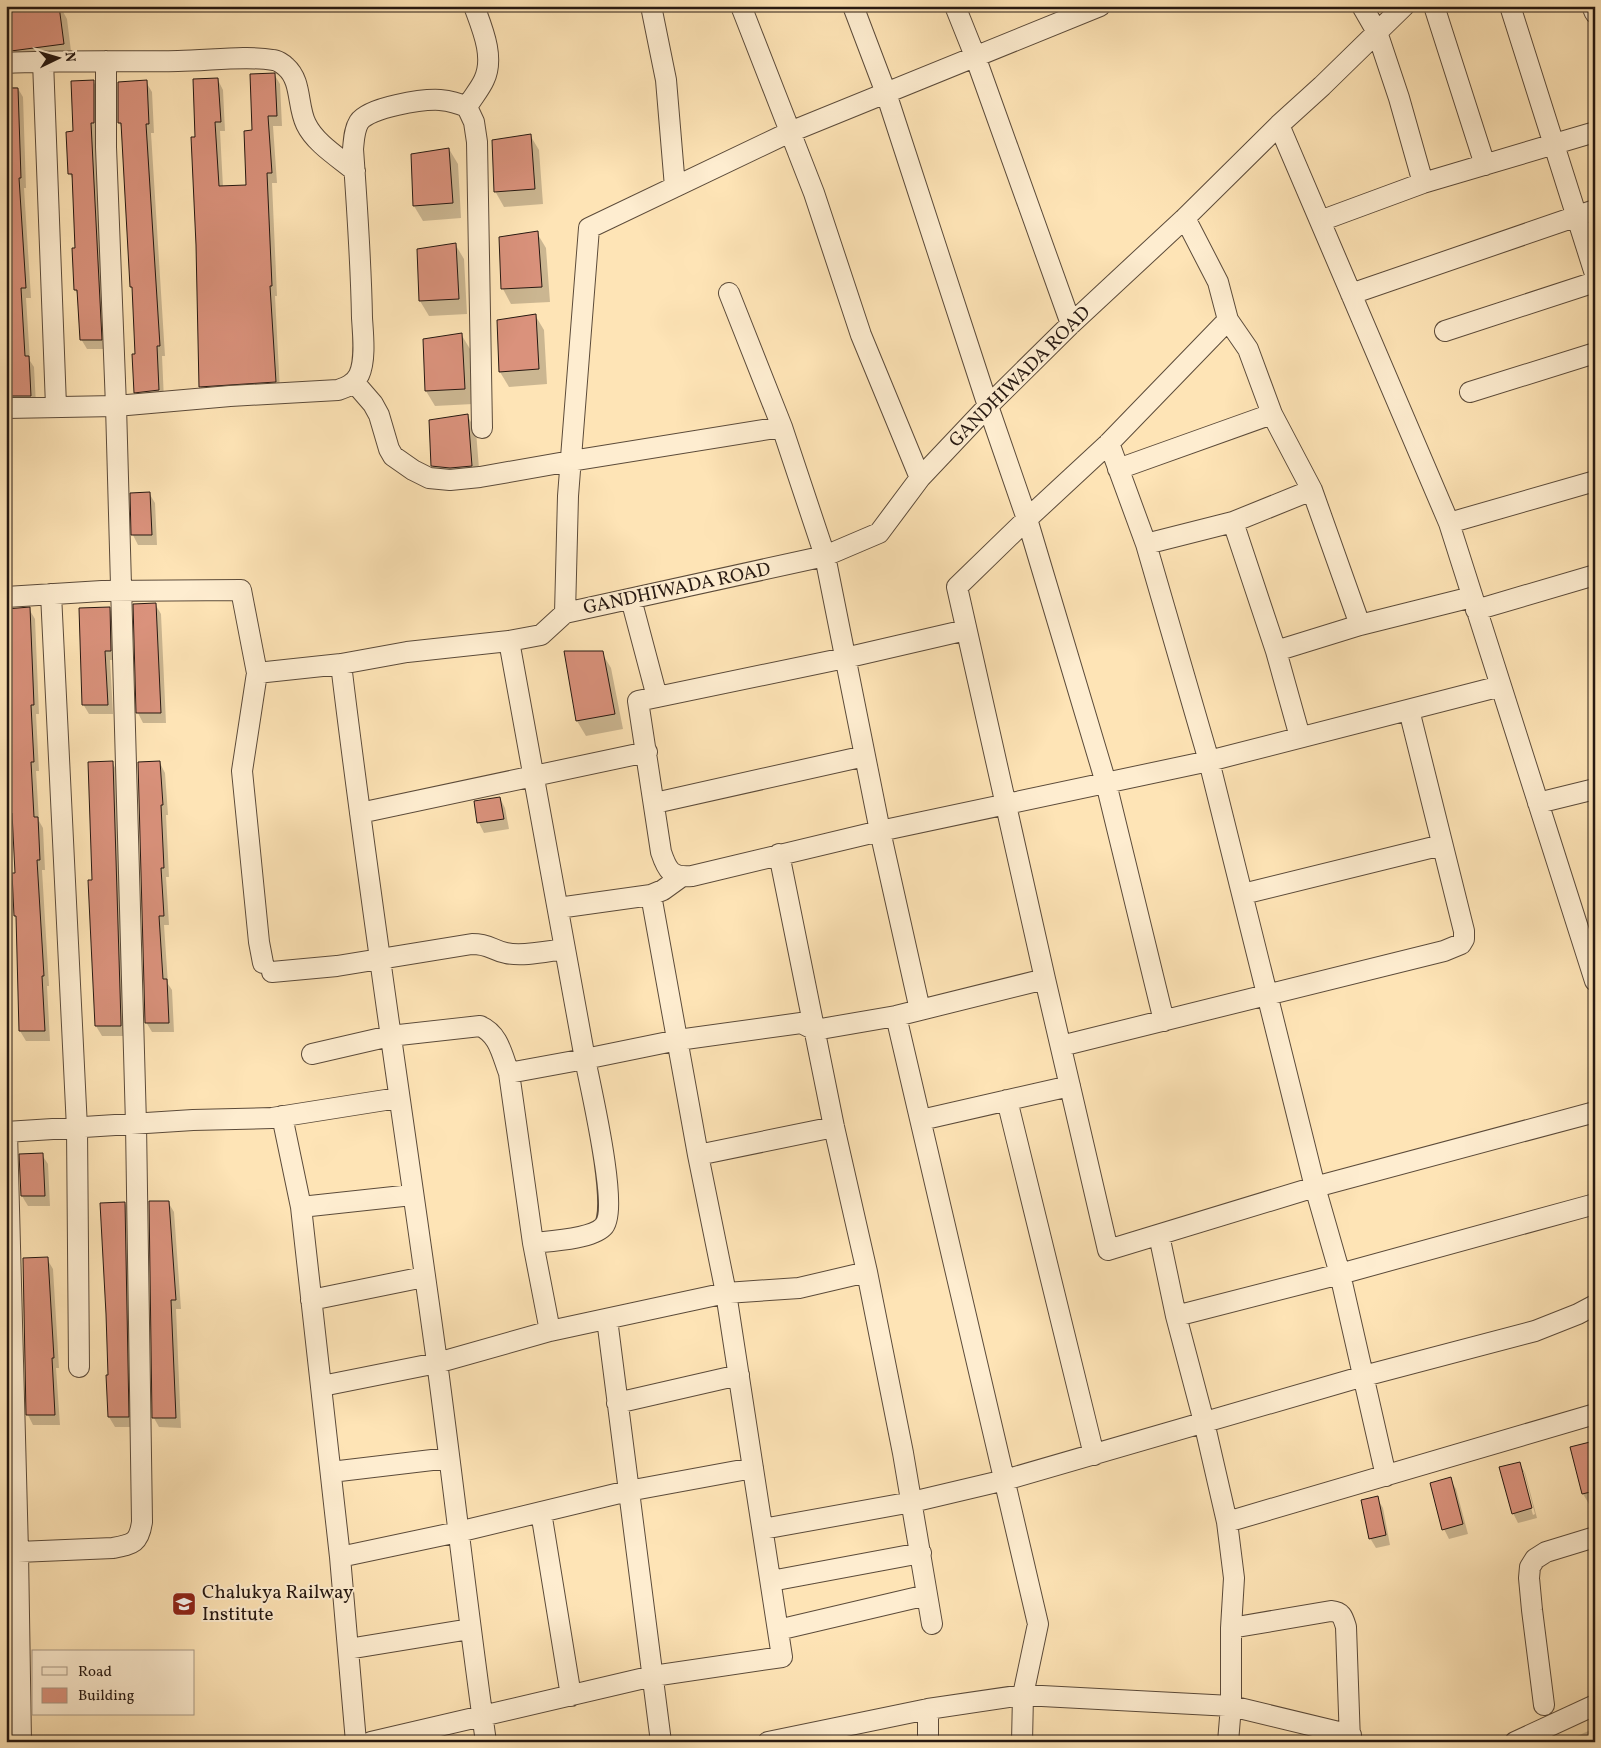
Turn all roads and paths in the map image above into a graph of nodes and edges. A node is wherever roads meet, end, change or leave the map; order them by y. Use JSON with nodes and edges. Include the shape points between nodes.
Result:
{"nodes":[{"id":1,"x":474,"y":6,"type":"edge"},
{"id":2,"x":651,"y":6,"type":"edge"},
{"id":3,"x":741,"y":6,"type":"edge"},
{"id":4,"x":853,"y":6,"type":"edge"},
{"id":5,"x":955,"y":6,"type":"edge"},
{"id":6,"x":1100,"y":6,"type":"edge"},
{"id":7,"x":1362,"y":6,"type":"edge"},
{"id":8,"x":1404,"y":6,"type":"edge"},
{"id":9,"x":1434,"y":6,"type":"edge"},
{"id":10,"x":1510,"y":6,"type":"edge"},
{"id":11,"x":1592,"y":6,"type":"edge"},
{"id":12,"x":1062,"y":13,"type":"edge"},
{"id":13,"x":1595,"y":13,"type":"edge"},
{"id":14,"x":1377,"y":32,"type":"junction"},
{"id":15,"x":975,"y":56,"type":"junction"},
{"id":16,"x":43,"y":61,"type":"junction"},
{"id":17,"x":106,"y":61,"type":"junction"},
{"id":18,"x":6,"y":63,"type":"edge"},
{"id":19,"x":886,"y":93,"type":"junction"},
{"id":20,"x":467,"y":107,"type":"junction"},
{"id":21,"x":1279,"y":125,"type":"junction"},
{"id":22,"x":790,"y":132,"type":"junction"},
{"id":23,"x":1595,"y":132,"type":"edge"},
{"id":24,"x":1553,"y":144,"type":"junction"},
{"id":25,"x":1485,"y":165,"type":"junction"},
{"id":26,"x":355,"y":171,"type":"junction"},
{"id":27,"x":1423,"y":183,"type":"junction"},
{"id":28,"x":675,"y":186,"type":"junction"},
{"id":29,"x":1586,"y":213,"type":"edge"},
{"id":30,"x":1184,"y":218,"type":"junction"},
{"id":31,"x":1320,"y":221,"type":"junction"},
{"id":32,"x":1595,"y":274,"type":"edge"},
{"id":33,"x":1595,"y":282,"type":"edge"},
{"id":34,"x":729,"y":293,"type":"dead end"},
{"id":35,"x":1351,"y":294,"type":"junction"},
{"id":36,"x":1228,"y":320,"type":"junction"},
{"id":37,"x":1071,"y":324,"type":"junction"},
{"id":38,"x":1445,"y":330,"type":"dead end"},
{"id":39,"x":1595,"y":353,"type":"edge"},
{"id":40,"x":354,"y":382,"type":"junction"},
{"id":41,"x":1470,"y":392,"type":"dead end"},
{"id":42,"x":56,"y":406,"type":"junction"},
{"id":43,"x":116,"y":406,"type":"junction"},
{"id":44,"x":988,"y":406,"type":"junction"},
{"id":45,"x":6,"y":408,"type":"edge"},
{"id":46,"x":1272,"y":414,"type":"junction"},
{"id":47,"x":782,"y":427,"type":"junction"},
{"id":48,"x":482,"y":428,"type":"dead end"},
{"id":49,"x":1109,"y":443,"type":"junction"},
{"id":50,"x":571,"y":461,"type":"junction"},
{"id":51,"x":1118,"y":469,"type":"junction"},
{"id":52,"x":920,"y":478,"type":"junction"},
{"id":53,"x":1595,"y":481,"type":"edge"},
{"id":54,"x":1312,"y":490,"type":"junction"},
{"id":55,"x":1027,"y":519,"type":"junction"},
{"id":56,"x":1233,"y":522,"type":"junction"},
{"id":57,"x":1449,"y":523,"type":"junction"},
{"id":58,"x":1146,"y":544,"type":"junction"},
{"id":59,"x":825,"y":556,"type":"junction"},
{"id":60,"x":1595,"y":574,"type":"edge"},
{"id":61,"x":120,"y":591,"type":"junction"},
{"id":62,"x":52,"y":594,"type":"junction"},
{"id":63,"x":6,"y":597,"type":"edge"},
{"id":64,"x":632,"y":599,"type":"junction"},
{"id":65,"x":1474,"y":603,"type":"junction"},
{"id":66,"x":566,"y":613,"type":"junction"},
{"id":67,"x":1360,"y":626,"type":"junction"},
{"id":68,"x":966,"y":630,"type":"junction"},
{"id":69,"x":509,"y":642,"type":"junction"},
{"id":70,"x":1276,"y":651,"type":"junction"},
{"id":71,"x":845,"y":658,"type":"junction"},
{"id":72,"x":341,"y":664,"type":"junction"},
{"id":73,"x":257,"y":673,"type":"junction"},
{"id":74,"x":1501,"y":686,"type":"junction"},
{"id":75,"x":657,"y":697,"type":"junction"},
{"id":76,"x":1409,"y":710,"type":"junction"},
{"id":77,"x":1300,"y":737,"type":"junction"},
{"id":78,"x":647,"y":752,"type":"junction"},
{"id":79,"x":865,"y":756,"type":"junction"},
{"id":80,"x":1209,"y":760,"type":"junction"},
{"id":81,"x":534,"y":776,"type":"junction"},
{"id":82,"x":1106,"y":783,"type":"junction"},
{"id":83,"x":1595,"y":789,"type":"edge"},
{"id":84,"x":1538,"y":802,"type":"junction"},
{"id":85,"x":655,"y":803,"type":"junction"},
{"id":86,"x":1006,"y":805,"type":"junction"},
{"id":87,"x":360,"y":813,"type":"junction"},
{"id":88,"x":880,"y":831,"type":"junction"},
{"id":89,"x":1442,"y":845,"type":"junction"},
{"id":90,"x":780,"y":854,"type":"junction"},
{"id":91,"x":681,"y":877,"type":"junction"},
{"id":92,"x":1243,"y":894,"type":"junction"},
{"id":93,"x":652,"y":895,"type":"junction"},
{"id":94,"x":558,"y":908,"type":"junction"},
{"id":95,"x":1587,"y":928,"type":"edge"},
{"id":96,"x":566,"y":949,"type":"junction"},
{"id":97,"x":379,"y":959,"type":"junction"},
{"id":98,"x":1045,"y":979,"type":"junction"},
{"id":99,"x":1595,"y":981,"type":"edge"},
{"id":100,"x":1268,"y":995,"type":"junction"},
{"id":101,"x":920,"y":1010,"type":"junction"},
{"id":102,"x":896,"y":1016,"type":"junction"},
{"id":103,"x":1164,"y":1021,"type":"junction"},
{"id":104,"x":815,"y":1030,"type":"junction"},
{"id":105,"x":390,"y":1036,"type":"junction"},
{"id":106,"x":678,"y":1040,"type":"junction"},
{"id":107,"x":1061,"y":1046,"type":"junction"},
{"id":108,"x":312,"y":1054,"type":"dead end"},
{"id":109,"x":585,"y":1059,"type":"junction"},
{"id":110,"x":509,"y":1073,"type":"junction"},
{"id":111,"x":1070,"y":1086,"type":"junction"},
{"id":112,"x":398,"y":1098,"type":"junction"},
{"id":113,"x":1008,"y":1100,"type":"junction"},
{"id":114,"x":1595,"y":1112,"type":"edge"},
{"id":115,"x":282,"y":1116,"type":"junction"},
{"id":116,"x":921,"y":1120,"type":"junction"},
{"id":117,"x":136,"y":1124,"type":"junction"},
{"id":118,"x":834,"y":1126,"type":"junction"},
{"id":119,"x":77,"y":1128,"type":"junction"},
{"id":120,"x":7,"y":1132,"type":"edge"},
{"id":121,"x":698,"y":1155,"type":"junction"},
{"id":122,"x":1315,"y":1187,"type":"junction"},
{"id":123,"x":412,"y":1195,"type":"junction"},
{"id":124,"x":1595,"y":1204,"type":"edge"},
{"id":125,"x":301,"y":1207,"type":"junction"},
{"id":126,"x":1158,"y":1235,"type":"junction"},
{"id":127,"x":534,"y":1244,"type":"junction"},
{"id":128,"x":867,"y":1272,"type":"junction"},
{"id":129,"x":1340,"y":1274,"type":"junction"},
{"id":130,"x":424,"y":1277,"type":"junction"},
{"id":131,"x":726,"y":1293,"type":"junction"},
{"id":132,"x":311,"y":1300,"type":"junction"},
{"id":133,"x":1595,"y":1305,"type":"edge"},
{"id":134,"x":1176,"y":1316,"type":"junction"},
{"id":135,"x":607,"y":1319,"type":"junction"},
{"id":136,"x":550,"y":1331,"type":"junction"},
{"id":137,"x":437,"y":1363,"type":"junction"},
{"id":138,"x":79,"y":1367,"type":"dead end"},
{"id":139,"x":739,"y":1375,"type":"junction"},
{"id":140,"x":1364,"y":1376,"type":"junction"},
{"id":141,"x":322,"y":1386,"type":"junction"},
{"id":142,"x":617,"y":1403,"type":"junction"},
{"id":143,"x":1595,"y":1414,"type":"edge"},
{"id":144,"x":1204,"y":1422,"type":"junction"},
{"id":145,"x":1094,"y":1454,"type":"junction"},
{"id":146,"x":449,"y":1458,"type":"junction"},
{"id":147,"x":753,"y":1468,"type":"junction"},
{"id":148,"x":331,"y":1472,"type":"junction"},
{"id":149,"x":1386,"y":1476,"type":"junction"},
{"id":150,"x":1005,"y":1480,"type":"junction"},
{"id":151,"x":628,"y":1491,"type":"junction"},
{"id":152,"x":912,"y":1502,"type":"junction"},
{"id":153,"x":541,"y":1512,"type":"junction"},
{"id":154,"x":1227,"y":1522,"type":"junction"},
{"id":155,"x":763,"y":1529,"type":"junction"},
{"id":156,"x":458,"y":1532,"type":"junction"},
{"id":157,"x":1595,"y":1537,"type":"edge"},
{"id":158,"x":18,"y":1552,"type":"junction"},
{"id":159,"x":920,"y":1553,"type":"junction"},
{"id":160,"x":340,"y":1556,"type":"junction"},
{"id":161,"x":771,"y":1581,"type":"junction"},
{"id":162,"x":927,"y":1595,"type":"junction"},
{"id":163,"x":932,"y":1624,"type":"dead end"},
{"id":164,"x":470,"y":1628,"type":"junction"},
{"id":165,"x":1231,"y":1628,"type":"junction"},
{"id":166,"x":778,"y":1630,"type":"junction"},
{"id":167,"x":348,"y":1649,"type":"junction"},
{"id":168,"x":652,"y":1676,"type":"junction"},
{"id":169,"x":1023,"y":1695,"type":"junction"},
{"id":170,"x":571,"y":1696,"type":"junction"},
{"id":171,"x":1544,"y":1705,"type":"dead end"},
{"id":172,"x":1595,"y":1705,"type":"edge"},
{"id":173,"x":1231,"y":1706,"type":"junction"},
{"id":174,"x":928,"y":1710,"type":"junction"},
{"id":175,"x":482,"y":1717,"type":"junction"},
{"id":176,"x":1351,"y":1738,"type":"edge"},
{"id":177,"x":21,"y":1742,"type":"edge"},
{"id":178,"x":356,"y":1742,"type":"edge"},
{"id":179,"x":371,"y":1742,"type":"edge"},
{"id":180,"x":486,"y":1742,"type":"edge"},
{"id":181,"x":661,"y":1742,"type":"edge"},
{"id":182,"x":768,"y":1742,"type":"edge"},
{"id":183,"x":928,"y":1742,"type":"edge"},
{"id":184,"x":1022,"y":1742,"type":"edge"},
{"id":185,"x":1228,"y":1742,"type":"edge"},
{"id":186,"x":1516,"y":1742,"type":"edge"}],
"edges":[{"from":1,"to":20,"type":"street","via":[[485,37],[488,60],[485,79]]},
{"from":2,"to":28,"type":"street","via":[[666,80]]},
{"from":3,"to":22,"type":"street"},
{"from":4,"to":19,"type":"street"},
{"from":5,"to":15,"type":"street"},
{"from":6,"to":12,"type":"street"},
{"from":7,"to":14,"type":"street"},
{"from":8,"to":14,"type":"street","name":"GANDHIWADA ROAD"},
{"from":9,"to":25,"type":"street"},
{"from":10,"to":24,"type":"street"},
{"from":11,"to":13,"type":"street"},
{"from":12,"to":15,"type":"street"},
{"from":14,"to":21,"type":"street","name":"GANDHIWADA ROAD"},
{"from":14,"to":27,"type":"street"},
{"from":15,"to":19,"type":"street"},
{"from":15,"to":37,"type":"street"},
{"from":16,"to":17,"type":"street"},
{"from":16,"to":18,"type":"street"},
{"from":16,"to":42,"type":"street"},
{"from":17,"to":26,"type":"street","via":[[276,60],[287,67],[294,78],[300,110],[313,136]]},
{"from":17,"to":43,"type":"street"},
{"from":19,"to":22,"type":"street"},
{"from":19,"to":44,"type":"street"},
{"from":20,"to":26,"type":"street","via":[[456,102],[426,100],[366,115],[354,134]]},
{"from":20,"to":48,"type":"street","via":[[474,122],[477,142]]},
{"from":21,"to":30,"type":"street","name":"GANDHIWADA ROAD"},
{"from":21,"to":31,"type":"street"},
{"from":22,"to":28,"type":"street"},
{"from":22,"to":52,"type":"street","via":[[814,192],[860,335]]},
{"from":23,"to":24,"type":"street"},
{"from":24,"to":25,"type":"street"},
{"from":24,"to":29,"type":"street"},
{"from":25,"to":27,"type":"street"},
{"from":26,"to":40,"type":"street","via":[[363,351],[360,373]]},
{"from":27,"to":31,"type":"street"},
{"from":28,"to":50,"type":"street","via":[[589,228]]},
{"from":29,"to":32,"type":"street"},
{"from":29,"to":35,"type":"street"},
{"from":30,"to":36,"type":"street","via":[[1218,282]]},
{"from":30,"to":37,"type":"street","name":"GANDHIWADA ROAD"},
{"from":31,"to":35,"type":"street"},
{"from":33,"to":38,"type":"street"},
{"from":34,"to":47,"type":"street"},
{"from":35,"to":57,"type":"street"},
{"from":36,"to":46,"type":"street","via":[[1248,350]]},
{"from":36,"to":49,"type":"street"},
{"from":37,"to":44,"type":"street","name":"GANDHIWADA ROAD"},
{"from":39,"to":41,"type":"street"},
{"from":40,"to":43,"type":"street","via":[[338,390]]},
{"from":40,"to":50,"type":"street","via":[[379,415],[393,456],[429,478],[480,477]]},
{"from":42,"to":43,"type":"street"},
{"from":42,"to":45,"type":"street"},
{"from":43,"to":61,"type":"street"},
{"from":44,"to":52,"type":"street","name":"GANDHIWADA ROAD"},
{"from":44,"to":55,"type":"street"},
{"from":46,"to":51,"type":"street"},
{"from":46,"to":54,"type":"street"},
{"from":47,"to":50,"type":"street"},
{"from":47,"to":59,"type":"street"},
{"from":49,"to":51,"type":"street"},
{"from":49,"to":55,"type":"street"},
{"from":50,"to":66,"type":"street"},
{"from":51,"to":58,"type":"street"},
{"from":52,"to":59,"type":"street","name":"GANDHIWADA ROAD","via":[[879,533]]},
{"from":53,"to":57,"type":"street"},
{"from":54,"to":56,"type":"street"},
{"from":54,"to":67,"type":"street"},
{"from":55,"to":68,"type":"street","via":[[957,587]]},
{"from":55,"to":82,"type":"street"},
{"from":56,"to":58,"type":"street"},
{"from":56,"to":70,"type":"street"},
{"from":57,"to":65,"type":"street"},
{"from":58,"to":80,"type":"street"},
{"from":59,"to":64,"type":"street","name":"GANDHIWADA ROAD"},
{"from":59,"to":71,"type":"street"},
{"from":60,"to":65,"type":"street"},
{"from":61,"to":62,"type":"street"},
{"from":61,"to":73,"type":"street","via":[[241,590]]},
{"from":61,"to":117,"type":"street"},
{"from":62,"to":63,"type":"street"},
{"from":62,"to":119,"type":"street"},
{"from":64,"to":66,"type":"street","name":"GANDHIWADA ROAD"},
{"from":64,"to":75,"type":"street"},
{"from":65,"to":67,"type":"street"},
{"from":65,"to":74,"type":"street"},
{"from":66,"to":69,"type":"street","via":[[541,635]]},
{"from":67,"to":70,"type":"street"},
{"from":68,"to":71,"type":"street"},
{"from":68,"to":86,"type":"street"},
{"from":69,"to":72,"type":"street","via":[[407,652]]},
{"from":69,"to":81,"type":"street"},
{"from":70,"to":77,"type":"street"},
{"from":71,"to":75,"type":"street"},
{"from":71,"to":79,"type":"street"},
{"from":72,"to":73,"type":"street"},
{"from":72,"to":87,"type":"street"},
{"from":73,"to":97,"type":"street","via":[[242,771],[258,942],[267,968],[337,966]]},
{"from":74,"to":76,"type":"street"},
{"from":74,"to":84,"type":"street"},
{"from":75,"to":78,"type":"street","via":[[638,701]]},
{"from":76,"to":77,"type":"street"},
{"from":76,"to":89,"type":"street"},
{"from":77,"to":80,"type":"street"},
{"from":78,"to":81,"type":"street"},
{"from":78,"to":85,"type":"street"},
{"from":79,"to":85,"type":"street"},
{"from":79,"to":88,"type":"street"},
{"from":80,"to":82,"type":"street"},
{"from":80,"to":92,"type":"street"},
{"from":81,"to":87,"type":"street"},
{"from":81,"to":94,"type":"street"},
{"from":82,"to":86,"type":"street"},
{"from":82,"to":103,"type":"street"},
{"from":83,"to":84,"type":"street"},
{"from":84,"to":95,"type":"street"},
{"from":85,"to":91,"type":"street","via":[[665,864],[670,872]]},
{"from":86,"to":88,"type":"street"},
{"from":86,"to":98,"type":"street"},
{"from":87,"to":97,"type":"street"},
{"from":88,"to":90,"type":"street"},
{"from":88,"to":101,"type":"street"},
{"from":89,"to":92,"type":"street"},
{"from":89,"to":100,"type":"street","via":[[1464,932],[1461,944]]},
{"from":90,"to":91,"type":"street"},
{"from":90,"to":104,"type":"street"},
{"from":91,"to":93,"type":"street"},
{"from":92,"to":100,"type":"street"},
{"from":93,"to":94,"type":"street"},
{"from":93,"to":106,"type":"street"},
{"from":94,"to":96,"type":"street"},
{"from":95,"to":99,"type":"street"},
{"from":96,"to":97,"type":"street","via":[[514,954],[484,944],[472,944]]},
{"from":96,"to":109,"type":"street"},
{"from":97,"to":105,"type":"street"},
{"from":98,"to":101,"type":"street"},
{"from":98,"to":107,"type":"street"},
{"from":100,"to":103,"type":"street"},
{"from":100,"to":122,"type":"street"},
{"from":101,"to":102,"type":"street"},
{"from":102,"to":104,"type":"street"},
{"from":102,"to":116,"type":"street"},
{"from":103,"to":107,"type":"street"},
{"from":104,"to":106,"type":"street","via":[[801,1022]]},
{"from":104,"to":118,"type":"street"},
{"from":105,"to":108,"type":"street"},
{"from":105,"to":110,"type":"street","via":[[480,1026],[494,1036]]},
{"from":105,"to":112,"type":"street"},
{"from":106,"to":109,"type":"street"},
{"from":106,"to":121,"type":"street"},
{"from":107,"to":111,"type":"street"},
{"from":109,"to":110,"type":"street"},
{"from":109,"to":127,"type":"street","via":[[600,1131],[609,1214],[607,1223],[593,1233]]},
{"from":110,"to":127,"type":"street"},
{"from":111,"to":113,"type":"street"},
{"from":111,"to":126,"type":"street","via":[[1108,1250]]},
{"from":112,"to":115,"type":"street"},
{"from":112,"to":123,"type":"street"},
{"from":113,"to":116,"type":"street"},
{"from":113,"to":145,"type":"street"},
{"from":114,"to":122,"type":"street"},
{"from":115,"to":117,"type":"street"},
{"from":115,"to":125,"type":"street"},
{"from":116,"to":150,"type":"street"},
{"from":117,"to":119,"type":"street"},
{"from":117,"to":158,"type":"street","via":[[140,1534],[136,1542],[128,1546]]},
{"from":118,"to":121,"type":"street"},
{"from":118,"to":128,"type":"street"},
{"from":119,"to":120,"type":"street"},
{"from":119,"to":138,"type":"street"},
{"from":120,"to":158,"type":"street"},
{"from":121,"to":131,"type":"street"},
{"from":122,"to":126,"type":"street"},
{"from":122,"to":129,"type":"street"},
{"from":123,"to":125,"type":"street"},
{"from":123,"to":130,"type":"street"},
{"from":124,"to":129,"type":"street"},
{"from":125,"to":132,"type":"street"},
{"from":126,"to":134,"type":"street"},
{"from":127,"to":136,"type":"street"},
{"from":128,"to":131,"type":"street","via":[[799,1288]]},
{"from":128,"to":152,"type":"street"},
{"from":129,"to":134,"type":"street"},
{"from":129,"to":140,"type":"street"},
{"from":130,"to":132,"type":"street"},
{"from":130,"to":137,"type":"street"},
{"from":131,"to":135,"type":"street"},
{"from":131,"to":139,"type":"street"},
{"from":132,"to":141,"type":"street"},
{"from":133,"to":140,"type":"street","via":[[1535,1331]]},
{"from":134,"to":144,"type":"street"},
{"from":135,"to":136,"type":"street"},
{"from":135,"to":142,"type":"street"},
{"from":136,"to":137,"type":"street"},
{"from":137,"to":141,"type":"street"},
{"from":137,"to":146,"type":"street"},
{"from":139,"to":142,"type":"street"},
{"from":139,"to":147,"type":"street"},
{"from":140,"to":144,"type":"street"},
{"from":140,"to":149,"type":"street"},
{"from":141,"to":148,"type":"street"},
{"from":142,"to":151,"type":"street"},
{"from":143,"to":149,"type":"street"},
{"from":144,"to":145,"type":"street"},
{"from":144,"to":154,"type":"street"},
{"from":145,"to":150,"type":"street"},
{"from":146,"to":148,"type":"street"},
{"from":146,"to":156,"type":"street"},
{"from":147,"to":151,"type":"street"},
{"from":147,"to":155,"type":"street"},
{"from":148,"to":160,"type":"street"},
{"from":149,"to":154,"type":"street"},
{"from":150,"to":152,"type":"street"},
{"from":150,"to":169,"type":"street","via":[[1038,1624]]},
{"from":151,"to":153,"type":"street"},
{"from":151,"to":168,"type":"street"},
{"from":152,"to":155,"type":"street"},
{"from":152,"to":159,"type":"street"},
{"from":153,"to":156,"type":"street"},
{"from":153,"to":170,"type":"street"},
{"from":154,"to":165,"type":"street","via":[[1234,1578]]},
{"from":155,"to":161,"type":"street"},
{"from":156,"to":160,"type":"street"},
{"from":156,"to":164,"type":"street"},
{"from":157,"to":171,"type":"street","via":[[1546,1552],[1530,1567],[1531,1602]]},
{"from":158,"to":177,"type":"street"},
{"from":159,"to":161,"type":"street"},
{"from":159,"to":162,"type":"street"},
{"from":160,"to":167,"type":"street"},
{"from":161,"to":166,"type":"street"},
{"from":162,"to":163,"type":"street"},
{"from":162,"to":166,"type":"street"},
{"from":164,"to":167,"type":"street"},
{"from":164,"to":175,"type":"street"},
{"from":165,"to":173,"type":"street"},
{"from":165,"to":176,"type":"street","via":[[1331,1611],[1343,1615]]},
{"from":166,"to":168,"type":"street","via":[[782,1657]]},
{"from":167,"to":178,"type":"street"},
{"from":168,"to":170,"type":"street"},
{"from":168,"to":181,"type":"street"},
{"from":169,"to":173,"type":"street"},
{"from":169,"to":174,"type":"street"},
{"from":169,"to":184,"type":"street"},
{"from":170,"to":175,"type":"street"},
{"from":172,"to":186,"type":"street"},
{"from":173,"to":176,"type":"street"},
{"from":173,"to":185,"type":"street"},
{"from":174,"to":182,"type":"street"},
{"from":174,"to":183,"type":"street"},
{"from":175,"to":179,"type":"street"},
{"from":175,"to":180,"type":"street"}]}
